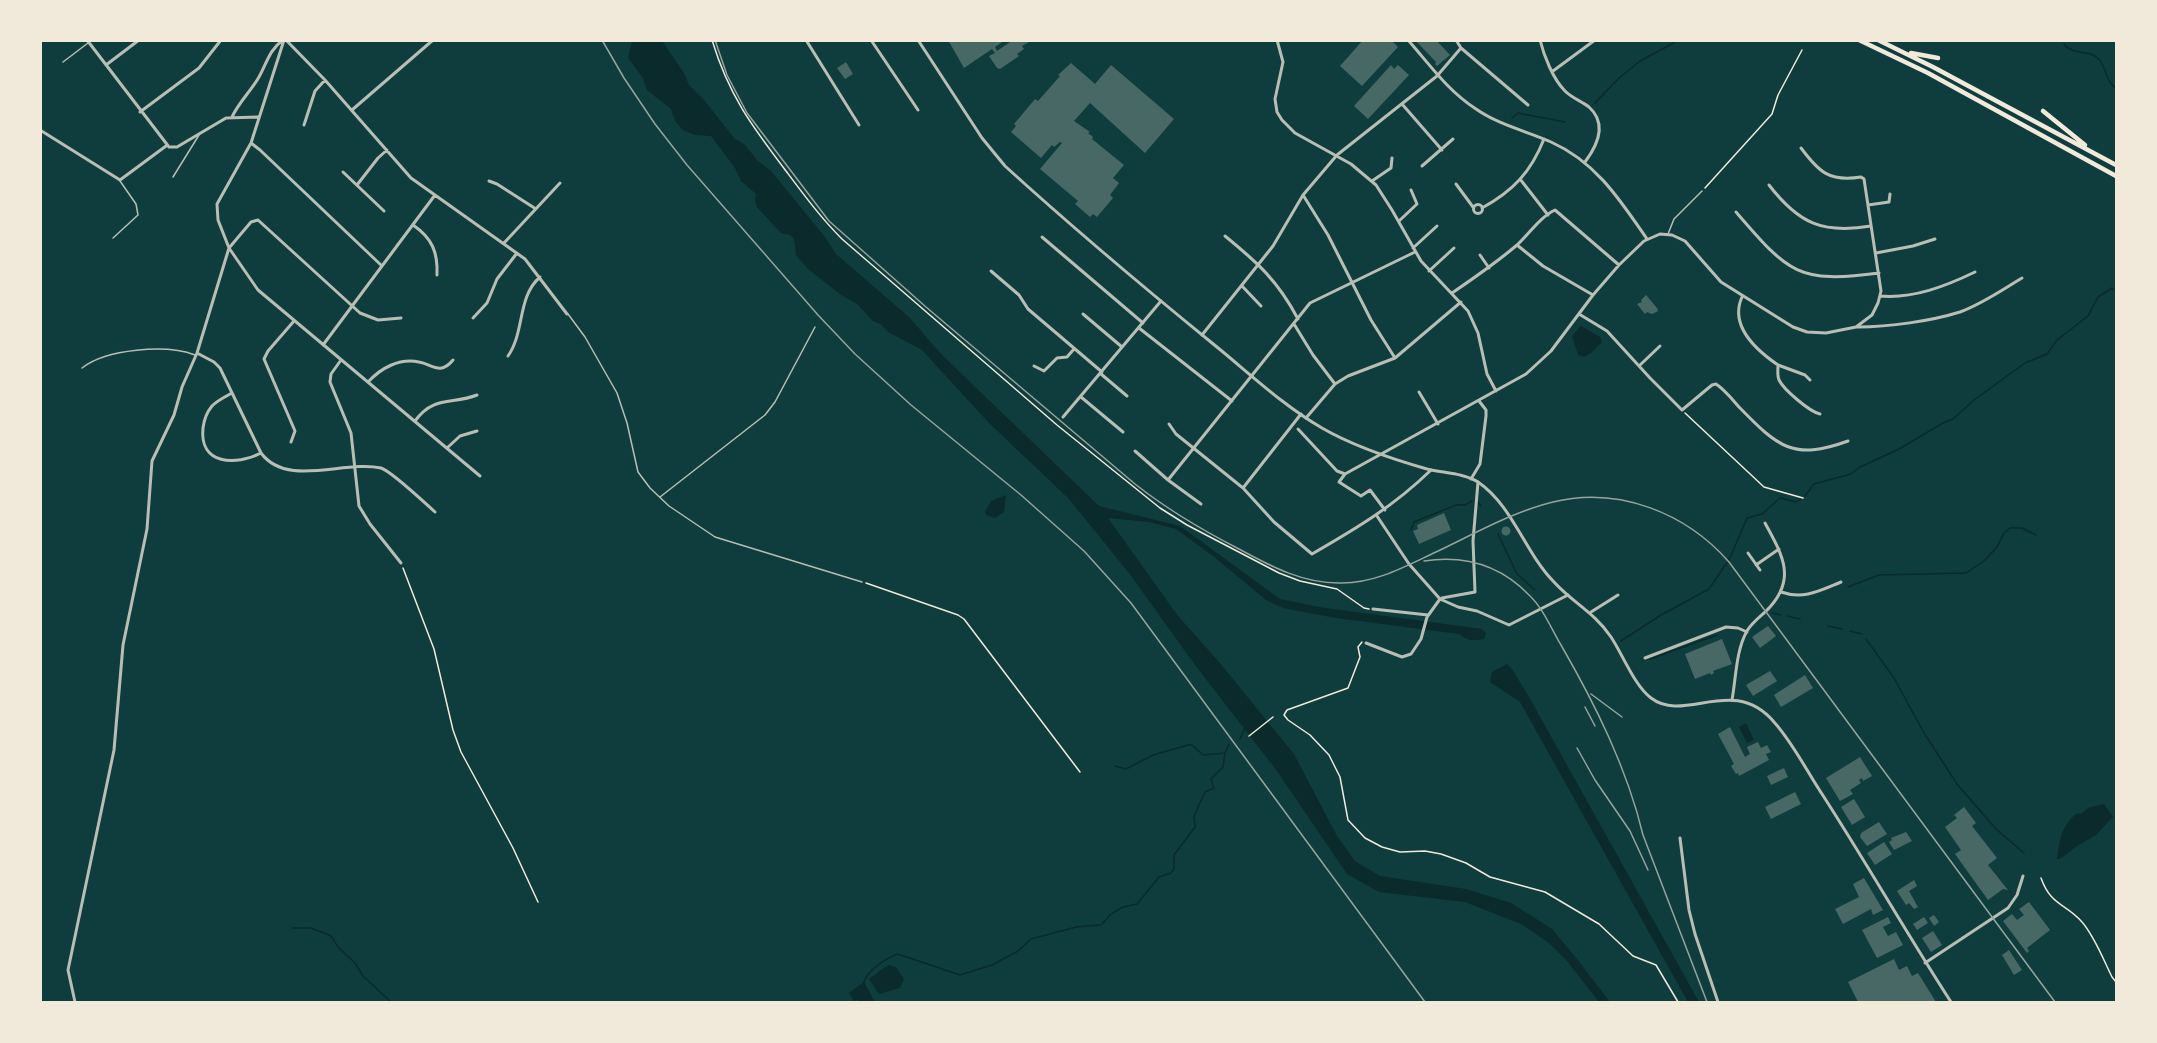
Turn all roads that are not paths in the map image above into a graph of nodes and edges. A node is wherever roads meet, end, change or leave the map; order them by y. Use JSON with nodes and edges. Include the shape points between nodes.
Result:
{"nodes":[{"id":1,"x":139,"y":40,"type":"edge"},
{"id":2,"x":221,"y":40,"type":"edge"},
{"id":3,"x":284,"y":40,"type":"edge"},
{"id":4,"x":434,"y":40,"type":"edge"},
{"id":5,"x":806,"y":40,"type":"edge"},
{"id":6,"x":871,"y":40,"type":"edge"},
{"id":7,"x":918,"y":40,"type":"edge"},
{"id":8,"x":1278,"y":40,"type":"edge"},
{"id":9,"x":1408,"y":40,"type":"edge"},
{"id":10,"x":1456,"y":40,"type":"edge"},
{"id":11,"x":1540,"y":40,"type":"edge"},
{"id":12,"x":1585,"y":40,"type":"edge"},
{"id":13,"x":1595,"y":40,"type":"edge"},
{"id":14,"x":1859,"y":40,"type":"edge"},
{"id":15,"x":1878,"y":40,"type":"edge"},
{"id":16,"x":1884,"y":40,"type":"edge"},
{"id":17,"x":88,"y":41,"type":"edge"},
{"id":18,"x":1588,"y":46,"type":"junction"},
{"id":19,"x":1461,"y":48,"type":"junction"},
{"id":20,"x":1938,"y":58,"type":"dead end"},
{"id":21,"x":63,"y":62,"type":"dead end"},
{"id":22,"x":106,"y":65,"type":"junction"},
{"id":23,"x":1553,"y":72,"type":"junction"},
{"id":24,"x":1437,"y":75,"type":"junction"},
{"id":25,"x":325,"y":80,"type":"junction"},
{"id":26,"x":1402,"y":104,"type":"junction"},
{"id":27,"x":1528,"y":105,"type":"dead end"},
{"id":28,"x":352,"y":110,"type":"junction"},
{"id":29,"x":918,"y":110,"type":"dead end"},
{"id":30,"x":2043,"y":111,"type":"dead end"},
{"id":31,"x":140,"y":112,"type":"junction"},
{"id":32,"x":232,"y":117,"type":"junction"},
{"id":33,"x":258,"y":117,"type":"junction"},
{"id":34,"x":304,"y":125,"type":"dead end"},
{"id":35,"x":859,"y":125,"type":"dead end"},
{"id":36,"x":40,"y":130,"type":"edge"},
{"id":37,"x":201,"y":132,"type":"junction"},
{"id":38,"x":1453,"y":139,"type":"dead end"},
{"id":39,"x":1544,"y":139,"type":"junction"},
{"id":40,"x":251,"y":143,"type":"junction"},
{"id":41,"x":166,"y":146,"type":"junction"},
{"id":42,"x":1801,"y":148,"type":"dead end"},
{"id":43,"x":387,"y":150,"type":"junction"},
{"id":44,"x":1442,"y":150,"type":"junction"},
{"id":45,"x":2094,"y":152,"type":"junction"},
{"id":46,"x":1337,"y":155,"type":"junction"},
{"id":47,"x":1392,"y":158,"type":"dead end"},
{"id":48,"x":1585,"y":162,"type":"junction"},
{"id":49,"x":2116,"y":165,"type":"edge"},
{"id":50,"x":1422,"y":166,"type":"dead end"},
{"id":51,"x":343,"y":172,"type":"dead end"},
{"id":52,"x":2116,"y":176,"type":"edge"},
{"id":53,"x":173,"y":177,"type":"dead end"},
{"id":54,"x":1521,"y":179,"type":"junction"},
{"id":55,"x":120,"y":180,"type":"junction"},
{"id":56,"x":489,"y":181,"type":"dead end"},
{"id":57,"x":1372,"y":182,"type":"junction"},
{"id":58,"x":560,"y":183,"type":"dead end"},
{"id":59,"x":1456,"y":184,"type":"dead end"},
{"id":60,"x":357,"y":185,"type":"junction"},
{"id":61,"x":1769,"y":185,"type":"dead end"},
{"id":62,"x":1411,"y":190,"type":"dead end"},
{"id":63,"x":1702,"y":191,"type":"road end"},
{"id":64,"x":1890,"y":194,"type":"dead end"},
{"id":65,"x":435,"y":195,"type":"junction"},
{"id":66,"x":1303,"y":195,"type":"junction"},
{"id":67,"x":1867,"y":203,"type":"junction"},
{"id":68,"x":1473,"y":207,"type":"junction"},
{"id":69,"x":1482,"y":208,"type":"junction"},
{"id":70,"x":536,"y":209,"type":"junction"},
{"id":71,"x":384,"y":211,"type":"dead end"},
{"id":72,"x":1736,"y":212,"type":"dead end"},
{"id":73,"x":1548,"y":215,"type":"junction"},
{"id":74,"x":1399,"y":222,"type":"junction"},
{"id":75,"x":413,"y":225,"type":"junction"},
{"id":76,"x":1437,"y":226,"type":"dead end"},
{"id":77,"x":1872,"y":226,"type":"junction"},
{"id":78,"x":1668,"y":234,"type":"junction"},
{"id":79,"x":1226,"y":236,"type":"dead end"},
{"id":80,"x":1042,"y":237,"type":"dead end"},
{"id":81,"x":112,"y":238,"type":"dead end"},
{"id":82,"x":1647,"y":238,"type":"junction"},
{"id":83,"x":1935,"y":238,"type":"dead end"},
{"id":84,"x":504,"y":243,"type":"junction"},
{"id":85,"x":1517,"y":244,"type":"junction"},
{"id":86,"x":229,"y":248,"type":"junction"},
{"id":87,"x":1454,"y":248,"type":"dead end"},
{"id":88,"x":1414,"y":250,"type":"junction"},
{"id":89,"x":517,"y":253,"type":"junction"},
{"id":90,"x":1876,"y":253,"type":"junction"},
{"id":91,"x":1480,"y":255,"type":"dead end"},
{"id":92,"x":1259,"y":264,"type":"junction"},
{"id":93,"x":1619,"y":265,"type":"junction"},
{"id":94,"x":382,"y":266,"type":"junction"},
{"id":95,"x":1489,"y":268,"type":"junction"},
{"id":96,"x":991,"y":272,"type":"dead end"},
{"id":97,"x":1429,"y":272,"type":"junction"},
{"id":98,"x":1975,"y":272,"type":"dead end"},
{"id":99,"x":1879,"y":273,"type":"junction"},
{"id":100,"x":437,"y":275,"type":"dead end"},
{"id":101,"x":540,"y":277,"type":"junction"},
{"id":102,"x":2022,"y":278,"type":"dead end"},
{"id":103,"x":1351,"y":283,"type":"junction"},
{"id":104,"x":1241,"y":286,"type":"junction"},
{"id":105,"x":1452,"y":293,"type":"junction"},
{"id":106,"x":1593,"y":295,"type":"junction"},
{"id":107,"x":1880,"y":296,"type":"junction"},
{"id":108,"x":1742,"y":297,"type":"junction"},
{"id":109,"x":1161,"y":301,"type":"junction"},
{"id":110,"x":1461,"y":302,"type":"junction"},
{"id":111,"x":351,"y":306,"type":"junction"},
{"id":112,"x":1262,"y":306,"type":"dead end"},
{"id":113,"x":567,"y":314,"type":"joint"},
{"id":114,"x":1083,"y":314,"type":"dead end"},
{"id":115,"x":1579,"y":314,"type":"junction"},
{"id":116,"x":401,"y":318,"type":"dead end"},
{"id":117,"x":473,"y":318,"type":"dead end"},
{"id":118,"x":1298,"y":319,"type":"junction"},
{"id":119,"x":294,"y":321,"type":"junction"},
{"id":120,"x":1143,"y":323,"type":"junction"},
{"id":121,"x":1294,"y":324,"type":"junction"},
{"id":122,"x":815,"y":327,"type":"dead end"},
{"id":123,"x":1857,"y":327,"type":"junction"},
{"id":124,"x":1139,"y":328,"type":"junction"},
{"id":125,"x":1202,"y":335,"type":"junction"},
{"id":126,"x":323,"y":345,"type":"junction"},
{"id":127,"x":1660,"y":346,"type":"dead end"},
{"id":128,"x":1122,"y":347,"type":"junction"},
{"id":129,"x":1074,"y":348,"type":"junction"},
{"id":130,"x":196,"y":355,"type":"junction"},
{"id":131,"x":508,"y":356,"type":"dead end"},
{"id":132,"x":1395,"y":358,"type":"junction"},
{"id":133,"x":341,"y":360,"type":"junction"},
{"id":134,"x":453,"y":360,"type":"dead end"},
{"id":135,"x":1778,"y":365,"type":"junction"},
{"id":136,"x":1034,"y":366,"type":"dead end"},
{"id":137,"x":1639,"y":366,"type":"junction"},
{"id":138,"x":82,"y":368,"type":"dead end"},
{"id":139,"x":1101,"y":373,"type":"junction"},
{"id":140,"x":1253,"y":376,"type":"junction"},
{"id":141,"x":1810,"y":380,"type":"dead end"},
{"id":142,"x":368,"y":382,"type":"junction"},
{"id":143,"x":1335,"y":384,"type":"junction"},
{"id":144,"x":1496,"y":391,"type":"junction"},
{"id":145,"x":1419,"y":392,"type":"dead end"},
{"id":146,"x":232,"y":393,"type":"junction"},
{"id":147,"x":477,"y":394,"type":"dead end"},
{"id":148,"x":1127,"y":396,"type":"dead end"},
{"id":149,"x":1081,"y":398,"type":"junction"},
{"id":150,"x":1232,"y":401,"type":"junction"},
{"id":151,"x":1479,"y":401,"type":"junction"},
{"id":152,"x":1301,"y":414,"type":"junction"},
{"id":153,"x":1820,"y":414,"type":"dead end"},
{"id":154,"x":1063,"y":417,"type":"dead end"},
{"id":155,"x":1306,"y":418,"type":"junction"},
{"id":156,"x":415,"y":421,"type":"junction"},
{"id":157,"x":1169,"y":424,"type":"dead end"},
{"id":158,"x":1438,"y":424,"type":"junction"},
{"id":159,"x":1298,"y":429,"type":"dead end"},
{"id":160,"x":477,"y":431,"type":"dead end"},
{"id":161,"x":1123,"y":432,"type":"dead end"},
{"id":162,"x":1848,"y":441,"type":"dead end"},
{"id":163,"x":291,"y":442,"type":"dead end"},
{"id":164,"x":447,"y":448,"type":"junction"},
{"id":165,"x":1194,"y":448,"type":"junction"},
{"id":166,"x":1135,"y":451,"type":"dead end"},
{"id":167,"x":261,"y":453,"type":"junction"},
{"id":168,"x":1383,"y":454,"type":"junction"},
{"id":169,"x":355,"y":468,"type":"junction"},
{"id":170,"x":1431,"y":470,"type":"junction"},
{"id":171,"x":1346,"y":474,"type":"junction"},
{"id":172,"x":480,"y":476,"type":"dead end"},
{"id":173,"x":1471,"y":479,"type":"junction"},
{"id":174,"x":1168,"y":480,"type":"junction"},
{"id":175,"x":1478,"y":482,"type":"junction"},
{"id":176,"x":1244,"y":488,"type":"junction"},
{"id":177,"x":660,"y":497,"type":"junction"},
{"id":178,"x":1202,"y":504,"type":"dead end"},
{"id":179,"x":1385,"y":510,"type":"junction"},
{"id":180,"x":435,"y":512,"type":"dead end"},
{"id":181,"x":1377,"y":516,"type":"junction"},
{"id":182,"x":1765,"y":523,"type":"dead end"},
{"id":183,"x":1779,"y":549,"type":"junction"},
{"id":184,"x":1748,"y":552,"type":"dead end"},
{"id":185,"x":401,"y":563,"type":"road end"},
{"id":186,"x":1756,"y":565,"type":"junction"},
{"id":187,"x":1760,"y":570,"type":"dead end"},
{"id":188,"x":862,"y":582,"type":"road end"},
{"id":189,"x":1841,"y":582,"type":"dead end"},
{"id":190,"x":1781,"y":592,"type":"junction"},
{"id":191,"x":1568,"y":595,"type":"junction"},
{"id":192,"x":1618,"y":595,"type":"dead end"},
{"id":193,"x":1440,"y":598,"type":"junction"},
{"id":194,"x":1373,"y":609,"type":"road end"},
{"id":195,"x":1591,"y":612,"type":"junction"},
{"id":196,"x":1427,"y":616,"type":"junction"},
{"id":197,"x":1747,"y":632,"type":"junction"},
{"id":198,"x":1366,"y":643,"type":"road end"},
{"id":199,"x":1645,"y":658,"type":"dead end"},
{"id":200,"x":1732,"y":700,"type":"junction"},
{"id":201,"x":1680,"y":838,"type":"dead end"},
{"id":202,"x":2023,"y":876,"type":"dead end"},
{"id":203,"x":1925,"y":963,"type":"junction"},
{"id":204,"x":75,"y":1002,"type":"edge"},
{"id":205,"x":1718,"y":1002,"type":"edge"},
{"id":206,"x":1951,"y":1002,"type":"edge"}],
"edges":[{"from":1,"to":22,"type":"street"},
{"from":2,"to":31,"type":"street","via":[[199,68]]},
{"from":3,"to":25,"type":"street"},
{"from":3,"to":32,"type":"street","via":[[270,53]]},
{"from":3,"to":33,"type":"street"},
{"from":4,"to":28,"type":"street"},
{"from":5,"to":35,"type":"street"},
{"from":6,"to":29,"type":"street"},
{"from":7,"to":109,"type":"street","via":[[982,138],[1005,166]]},
{"from":8,"to":46,"type":"street","via":[[1282,62],[1275,95],[1280,118],[1292,131]]},
{"from":9,"to":24,"type":"street"},
{"from":10,"to":19,"type":"street"},
{"from":11,"to":23,"type":"street"},
{"from":12,"to":18,"type":"street"},
{"from":13,"to":18,"type":"street"},
{"from":14,"to":52,"type":"highway","via":[[1928,73]]},
{"from":15,"to":45,"type":"highway"},
{"from":16,"to":20,"type":"highway","via":[[1915,55]]},
{"from":17,"to":21,"type":"lane"},
{"from":17,"to":22,"type":"street"},
{"from":18,"to":23,"type":"street"},
{"from":19,"to":24,"type":"street"},
{"from":19,"to":27,"type":"street"},
{"from":22,"to":31,"type":"street"},
{"from":23,"to":48,"type":"street","via":[[1565,91],[1587,106],[1597,120],[1599,139]]},
{"from":24,"to":26,"type":"street"},
{"from":24,"to":39,"type":"street","via":[[1483,114]]},
{"from":25,"to":28,"type":"street"},
{"from":25,"to":34,"type":"street","via":[[315,91]]},
{"from":26,"to":44,"type":"street"},
{"from":26,"to":46,"type":"street"},
{"from":28,"to":43,"type":"street"},
{"from":30,"to":45,"type":"highway"},
{"from":31,"to":41,"type":"street"},
{"from":32,"to":33,"type":"street"},
{"from":32,"to":37,"type":"street"},
{"from":33,"to":40,"type":"street"},
{"from":36,"to":55,"type":"street"},
{"from":37,"to":41,"type":"street","via":[[175,147]]},
{"from":37,"to":53,"type":"lane"},
{"from":38,"to":44,"type":"street"},
{"from":39,"to":48,"type":"street"},
{"from":39,"to":54,"type":"street","via":[[1534,163]]},
{"from":40,"to":86,"type":"street","via":[[217,204],[218,220]]},
{"from":40,"to":94,"type":"street"},
{"from":41,"to":55,"type":"street"},
{"from":42,"to":67,"type":"street","via":[[1826,174],[1863,178]]},
{"from":43,"to":60,"type":"street"},
{"from":43,"to":65,"type":"street","via":[[411,178]]},
{"from":44,"to":50,"type":"street"},
{"from":45,"to":49,"type":"highway"},
{"from":46,"to":57,"type":"street"},
{"from":46,"to":66,"type":"street"},
{"from":47,"to":57,"type":"street","via":[[1391,168]]},
{"from":48,"to":82,"type":"street","via":[[1607,183]]},
{"from":51,"to":60,"type":"street"},
{"from":54,"to":69,"type":"street"},
{"from":54,"to":73,"type":"street"},
{"from":55,"to":81,"type":"lane","via":[[136,204],[138,215]]},
{"from":56,"to":70,"type":"street"},
{"from":57,"to":74,"type":"street"},
{"from":58,"to":70,"type":"street"},
{"from":59,"to":68,"type":"street"},
{"from":60,"to":71,"type":"street"},
{"from":61,"to":77,"type":"street","via":[[1791,211],[1811,223],[1834,230]]},
{"from":62,"to":74,"type":"street","via":[[1417,204]]},
{"from":63,"to":78,"type":"lane","via":[[1674,219]]},
{"from":64,"to":67,"type":"street","via":[[1889,202]]},
{"from":65,"to":75,"type":"street"},
{"from":65,"to":84,"type":"street"},
{"from":66,"to":92,"type":"street","via":[[1283,232]]},
{"from":66,"to":103,"type":"street"},
{"from":67,"to":77,"type":"street"},
{"from":68,"to":69,"type":"street"},
{"from":68,"to":69,"type":"street","via":[[1477,214]]},
{"from":70,"to":84,"type":"street"},
{"from":72,"to":99,"type":"street","via":[[1772,254],[1793,269],[1833,277]]},
{"from":73,"to":85,"type":"street"},
{"from":73,"to":93,"type":"street","via":[[1558,211]]},
{"from":74,"to":88,"type":"street"},
{"from":75,"to":94,"type":"street"},
{"from":75,"to":100,"type":"street","via":[[434,248]]},
{"from":76,"to":88,"type":"street"},
{"from":77,"to":90,"type":"street"},
{"from":78,"to":82,"type":"street"},
{"from":78,"to":108,"type":"street","via":[[1685,241],[1713,276]]},
{"from":79,"to":92,"type":"street"},
{"from":80,"to":120,"type":"street"},
{"from":82,"to":93,"type":"street"},
{"from":83,"to":90,"type":"street"},
{"from":84,"to":89,"type":"street"},
{"from":85,"to":95,"type":"street"},
{"from":85,"to":106,"type":"street","via":[[1543,266]]},
{"from":86,"to":111,"type":"street","via":[[251,222],[258,220]]},
{"from":86,"to":119,"type":"street","via":[[254,285]]},
{"from":86,"to":130,"type":"street"},
{"from":87,"to":97,"type":"street"},
{"from":88,"to":97,"type":"street"},
{"from":88,"to":103,"type":"street"},
{"from":89,"to":101,"type":"street"},
{"from":89,"to":117,"type":"street","via":[[497,279],[487,303]]},
{"from":90,"to":99,"type":"street"},
{"from":91,"to":95,"type":"street"},
{"from":92,"to":104,"type":"street"},
{"from":92,"to":118,"type":"street","via":[[1279,287]]},
{"from":93,"to":106,"type":"street"},
{"from":94,"to":111,"type":"street"},
{"from":95,"to":105,"type":"street"},
{"from":96,"to":129,"type":"street"},
{"from":97,"to":105,"type":"street"},
{"from":98,"to":107,"type":"street","via":[[1928,290],[1900,297]]},
{"from":99,"to":107,"type":"street"},
{"from":101,"to":113,"type":"street"},
{"from":101,"to":131,"type":"street","via":[[529,291],[516,341]]},
{"from":102,"to":123,"type":"street","via":[[1960,311],[1888,326]]},
{"from":103,"to":118,"type":"street","via":[[1316,299]]},
{"from":103,"to":132,"type":"street"},
{"from":104,"to":112,"type":"street"},
{"from":104,"to":125,"type":"street"},
{"from":105,"to":110,"type":"street"},
{"from":106,"to":115,"type":"street"},
{"from":107,"to":123,"type":"street","via":[[1872,315]]},
{"from":108,"to":123,"type":"street","via":[[1796,329],[1818,333]]},
{"from":108,"to":135,"type":"street","via":[[1742,329]]},
{"from":109,"to":120,"type":"street"},
{"from":109,"to":125,"type":"street"},
{"from":110,"to":132,"type":"street"},
{"from":110,"to":144,"type":"street","via":[[1476,327],[1484,364]]},
{"from":111,"to":116,"type":"street","via":[[373,319]]},
{"from":111,"to":126,"type":"street"},
{"from":113,"to":177,"type":"lane","via":[[614,386],[623,408],[636,469]]},
{"from":114,"to":128,"type":"street"},
{"from":115,"to":137,"type":"street","via":[[1607,331]]},
{"from":115,"to":144,"type":"street","via":[[1542,361]]},
{"from":118,"to":121,"type":"street"},
{"from":119,"to":126,"type":"street"},
{"from":119,"to":163,"type":"street","via":[[264,361],[295,431]]},
{"from":120,"to":124,"type":"street"},
{"from":121,"to":140,"type":"street"},
{"from":121,"to":143,"type":"street"},
{"from":122,"to":177,"type":"lane","via":[[765,415]]},
{"from":124,"to":128,"type":"street"},
{"from":124,"to":150,"type":"street"},
{"from":125,"to":140,"type":"street"},
{"from":126,"to":133,"type":"street"},
{"from":127,"to":137,"type":"street"},
{"from":128,"to":139,"type":"street"},
{"from":129,"to":136,"type":"street","via":[[1067,357],[1056,358],[1044,371]]},
{"from":129,"to":139,"type":"street"},
{"from":130,"to":138,"type":"lane","via":[[132,349]]},
{"from":130,"to":146,"type":"street","via":[[218,366]]},
{"from":130,"to":204,"type":"street","via":[[152,461],[147,528],[123,645],[114,750],[68,970]]},
{"from":132,"to":143,"type":"street"},
{"from":133,"to":142,"type":"street"},
{"from":133,"to":169,"type":"street","via":[[330,382],[351,433]]},
{"from":134,"to":142,"type":"street","via":[[438,368],[420,362],[392,364]]},
{"from":135,"to":141,"type":"street"},
{"from":135,"to":153,"type":"street","via":[[1784,387]]},
{"from":137,"to":162,"type":"street","via":[[1682,410],[1716,384],[1764,431],[1792,448],[1817,451]]},
{"from":139,"to":148,"type":"street"},
{"from":139,"to":149,"type":"street"},
{"from":140,"to":150,"type":"street"},
{"from":140,"to":152,"type":"street"},
{"from":142,"to":156,"type":"street"},
{"from":143,"to":155,"type":"street"},
{"from":144,"to":151,"type":"street"},
{"from":145,"to":158,"type":"street"},
{"from":146,"to":167,"type":"street"},
{"from":146,"to":167,"type":"street","via":[[214,404],[207,414],[203,433],[206,447],[214,456],[226,460],[242,460]]},
{"from":147,"to":156,"type":"street","via":[[433,404]]},
{"from":149,"to":154,"type":"street"},
{"from":149,"to":161,"type":"street"},
{"from":150,"to":165,"type":"street"},
{"from":151,"to":158,"type":"street"},
{"from":151,"to":173,"type":"street","via":[[1486,416],[1480,464]]},
{"from":152,"to":155,"type":"street"},
{"from":152,"to":176,"type":"street"},
{"from":155,"to":168,"type":"street"},
{"from":156,"to":164,"type":"street"},
{"from":157,"to":165,"type":"street"},
{"from":158,"to":168,"type":"street"},
{"from":159,"to":171,"type":"street","via":[[1337,471]]},
{"from":160,"to":164,"type":"street","via":[[460,436]]},
{"from":164,"to":172,"type":"street"},
{"from":165,"to":174,"type":"street"},
{"from":165,"to":176,"type":"street"},
{"from":166,"to":174,"type":"street"},
{"from":167,"to":169,"type":"street","via":[[271,463],[288,470]]},
{"from":168,"to":170,"type":"street"},
{"from":168,"to":171,"type":"street"},
{"from":169,"to":180,"type":"street","via":[[384,469]]},
{"from":169,"to":185,"type":"street","via":[[359,506]]},
{"from":170,"to":173,"type":"street"},
{"from":170,"to":179,"type":"street"},
{"from":171,"to":179,"type":"street","via":[[1339,482],[1361,496],[1370,490]]},
{"from":173,"to":175,"type":"street"},
{"from":174,"to":178,"type":"street"},
{"from":175,"to":191,"type":"street","via":[[1498,502],[1548,576]]},
{"from":175,"to":193,"type":"street","via":[[1473,541],[1475,592]]},
{"from":176,"to":181,"type":"street","via":[[1274,522],[1312,554]]},
{"from":177,"to":188,"type":"lane","via":[[715,537]]},
{"from":179,"to":181,"type":"street"},
{"from":181,"to":193,"type":"street","via":[[1409,564]]},
{"from":182,"to":183,"type":"street"},
{"from":183,"to":186,"type":"street"},
{"from":183,"to":190,"type":"street","via":[[1785,573]]},
{"from":184,"to":186,"type":"street"},
{"from":186,"to":187,"type":"street"},
{"from":189,"to":190,"type":"street","via":[[1808,595]]},
{"from":190,"to":197,"type":"street"},
{"from":191,"to":193,"type":"street","via":[[1509,626]]},
{"from":191,"to":195,"type":"street"},
{"from":192,"to":195,"type":"street"},
{"from":193,"to":196,"type":"street"},
{"from":194,"to":196,"type":"street"},
{"from":195,"to":200,"type":"street","via":[[1645,693],[1659,703],[1672,706]]},
{"from":196,"to":198,"type":"street","via":[[1424,633],[1412,652],[1402,657]]},
{"from":197,"to":199,"type":"street","via":[[1726,627]]},
{"from":197,"to":200,"type":"street"},
{"from":200,"to":203,"type":"street","via":[[1755,707],[1773,721]]},
{"from":201,"to":205,"type":"street","via":[[1689,910]]},
{"from":202,"to":203,"type":"street","via":[[2008,909]]},
{"from":203,"to":206,"type":"street"}]}
